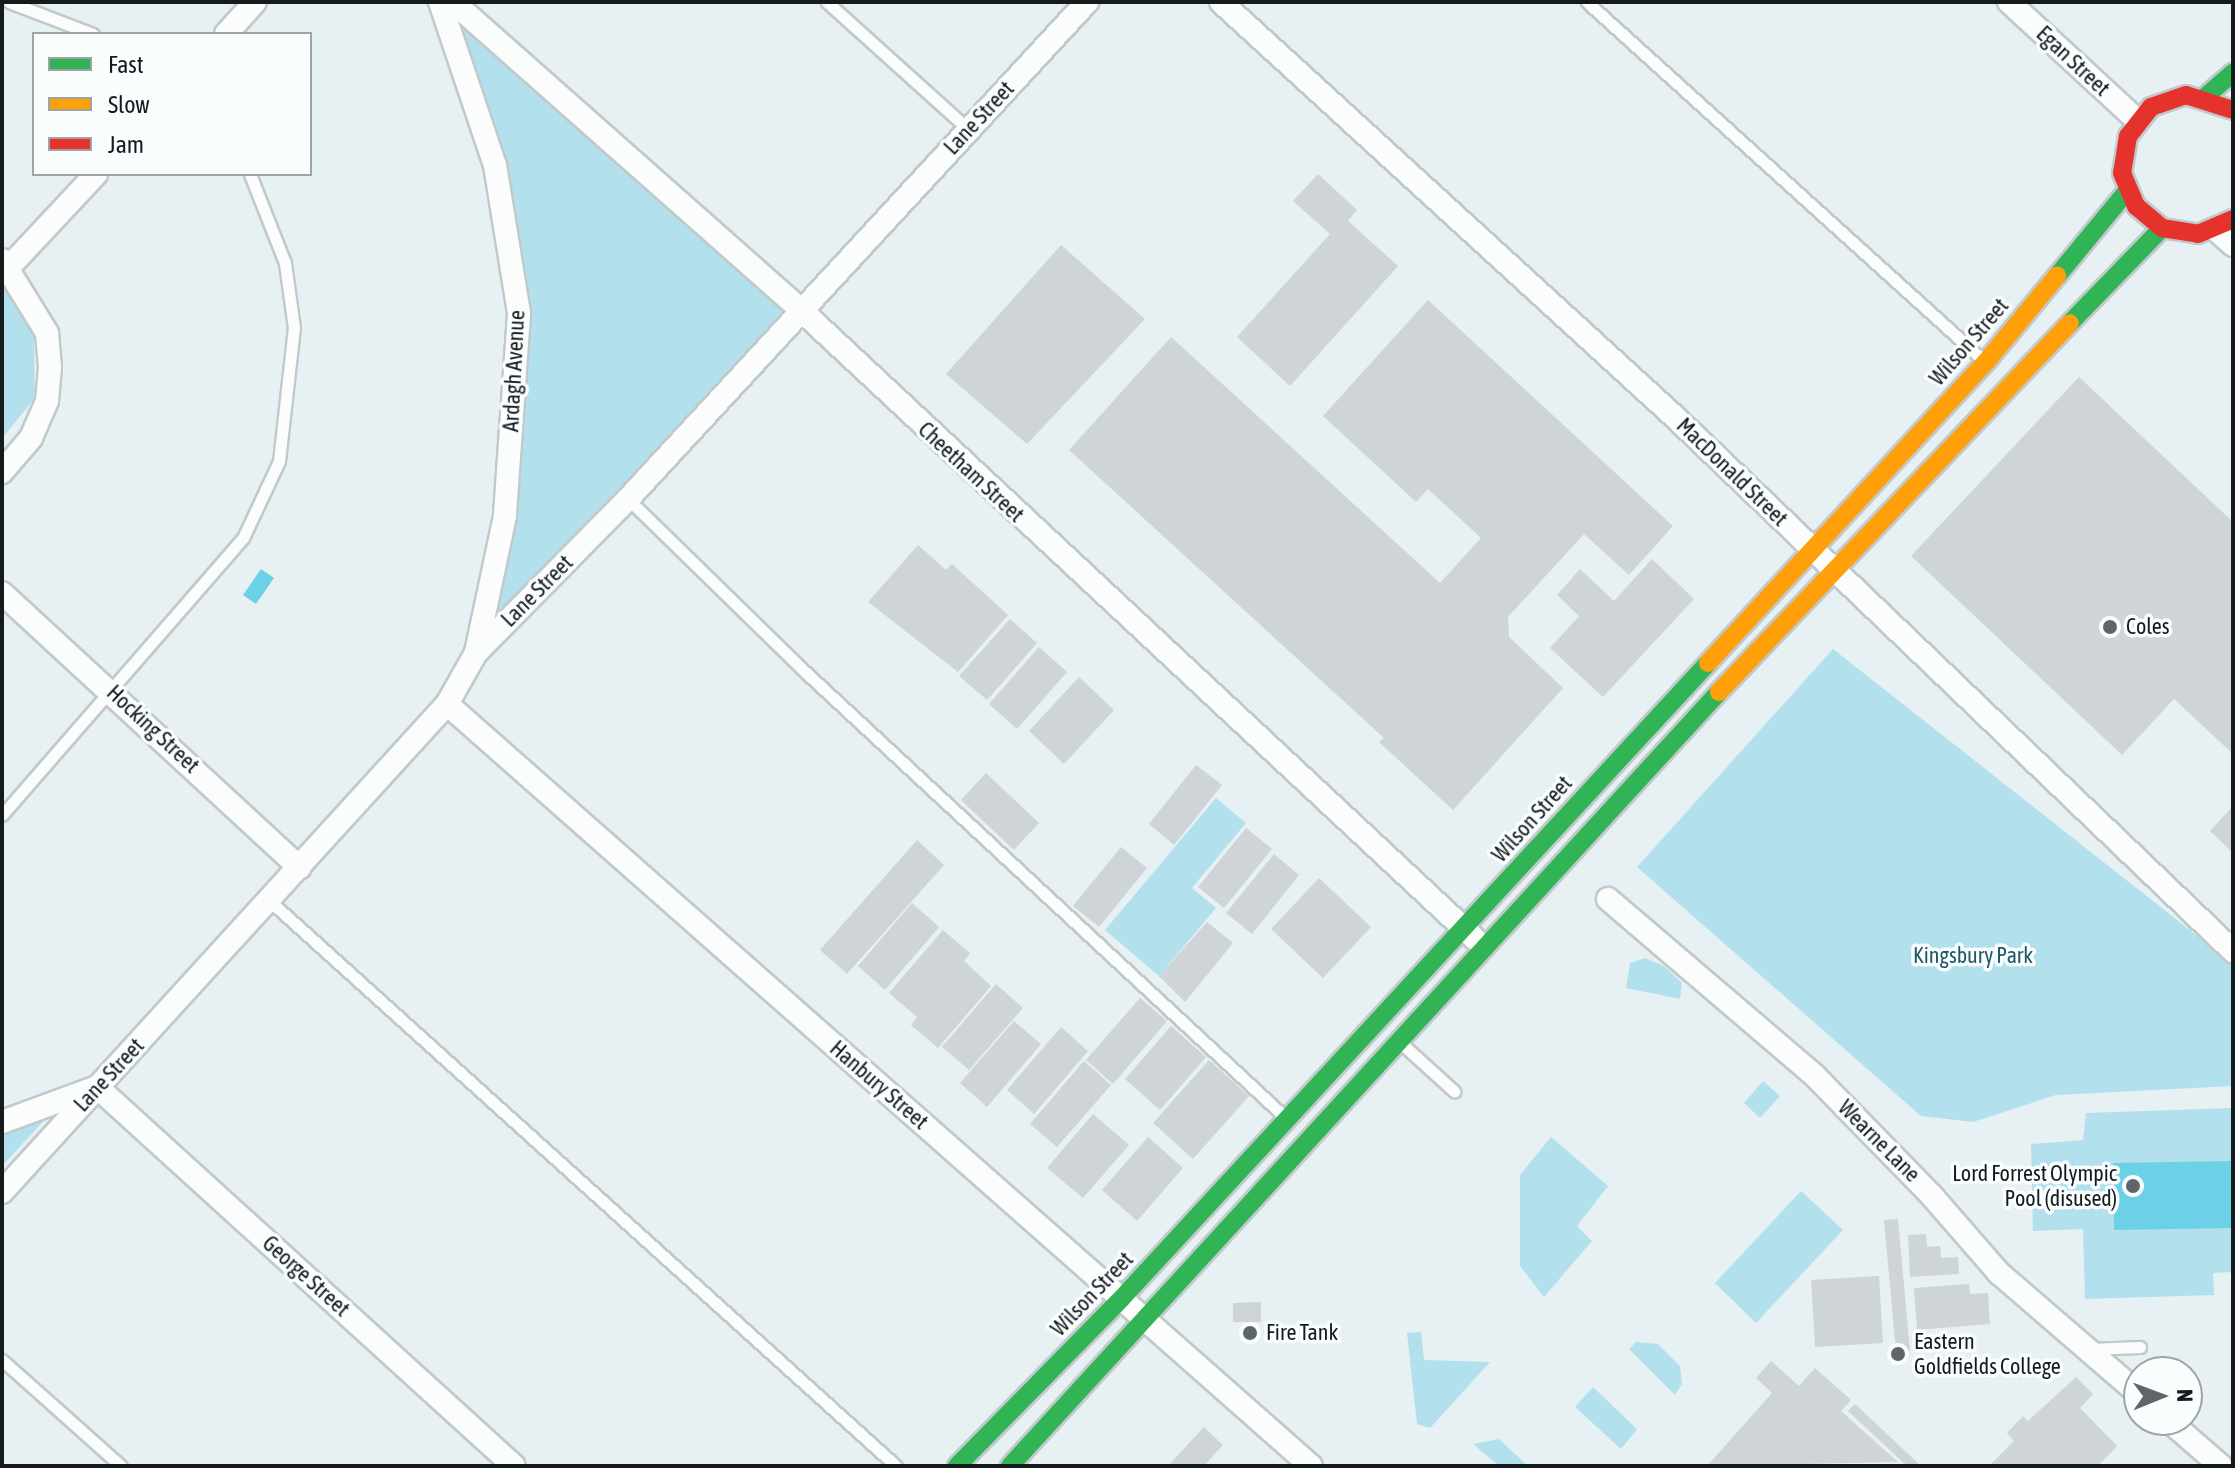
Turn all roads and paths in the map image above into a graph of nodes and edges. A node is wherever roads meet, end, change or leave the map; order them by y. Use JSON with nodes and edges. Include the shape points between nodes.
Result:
{"nodes":[{"id":1,"x":9,"y":2,"type":"edge"},
{"id":2,"x":255,"y":2,"type":"edge"},
{"id":3,"x":440,"y":2,"type":"edge"},
{"id":4,"x":453,"y":2,"type":"edge"},
{"id":5,"x":827,"y":2,"type":"edge"},
{"id":6,"x":1087,"y":2,"type":"edge"},
{"id":7,"x":1221,"y":2,"type":"edge"},
{"id":8,"x":1587,"y":2,"type":"edge"},
{"id":9,"x":2009,"y":2,"type":"edge"},
{"id":10,"x":88,"y":32,"type":"edge"},
{"id":11,"x":228,"y":32,"type":"edge"},
{"id":12,"x":2233,"y":73,"type":"edge"},
{"id":13,"x":2205,"y":97,"type":"junction"},
{"id":14,"x":2233,"y":110,"type":"edge"},
{"id":15,"x":2137,"y":120,"type":"junction"},
{"id":16,"x":968,"y":129,"type":"junction"},
{"id":17,"x":94,"y":176,"type":"edge"},
{"id":18,"x":251,"y":176,"type":"edge"},
{"id":19,"x":2127,"y":191,"type":"junction"},
{"id":20,"x":2162,"y":228,"type":"junction"},
{"id":21,"x":2227,"y":231,"type":"edge"},
{"id":22,"x":6,"y":263,"type":"edge"},
{"id":23,"x":803,"y":312,"type":"junction"},
{"id":24,"x":1998,"y":373,"type":"junction"},
{"id":25,"x":2,"y":472,"type":"edge"},
{"id":26,"x":628,"y":499,"type":"junction"},
{"id":27,"x":1811,"y":548,"type":"junction"},
{"id":28,"x":1831,"y":569,"type":"junction"},
{"id":29,"x":2,"y":593,"type":"edge"},
{"id":30,"x":476,"y":653,"type":"junction"},
{"id":31,"x":115,"y":692,"type":"junction"},
{"id":32,"x":447,"y":704,"type":"junction"},
{"id":33,"x":2,"y":815,"type":"edge"},
{"id":34,"x":300,"y":868,"type":"junction"},
{"id":35,"x":1608,"y":899,"type":"dead end"},
{"id":36,"x":271,"y":902,"type":"junction"},
{"id":37,"x":1465,"y":928,"type":"junction"},
{"id":38,"x":1484,"y":947,"type":"junction"},
{"id":39,"x":2233,"y":951,"type":"edge"},
{"id":40,"x":1377,"y":1021,"type":"junction"},
{"id":41,"x":1397,"y":1039,"type":"junction"},
{"id":42,"x":97,"y":1087,"type":"junction"},
{"id":43,"x":1454,"y":1091,"type":"dead end"},
{"id":44,"x":1286,"y":1118,"type":"junction"},
{"id":45,"x":2,"y":1122,"type":"edge"},
{"id":46,"x":2,"y":1192,"type":"edge"},
{"id":47,"x":1122,"y":1298,"type":"junction"},
{"id":48,"x":1144,"y":1318,"type":"junction"},
{"id":49,"x":2140,"y":1347,"type":"dead end"},
{"id":50,"x":2087,"y":1349,"type":"junction"},
{"id":51,"x":2,"y":1360,"type":"edge"},
{"id":52,"x":2123,"y":1380,"type":"edge"},
{"id":53,"x":2187,"y":1436,"type":"edge"},
{"id":54,"x":2233,"y":1458,"type":"edge"},
{"id":55,"x":121,"y":1466,"type":"edge"},
{"id":56,"x":514,"y":1466,"type":"edge"},
{"id":57,"x":896,"y":1466,"type":"edge"},
{"id":58,"x":957,"y":1466,"type":"edge"},
{"id":59,"x":1011,"y":1466,"type":"edge"},
{"id":60,"x":1311,"y":1466,"type":"edge"},
{"id":61,"x":2223,"y":1466,"type":"edge"}],
"edges":[{"from":1,"to":10,"type":"lane"},
{"from":2,"to":11,"type":"street"},
{"from":3,"to":30,"type":"street","name":"Ardagh Avenue","via":[[495,165],[519,314],[505,516]]},
{"from":4,"to":23,"type":"street","name":"Cheetham Street"},
{"from":5,"to":16,"type":"lane"},
{"from":6,"to":16,"type":"street","name":"Lane Street"},
{"from":7,"to":27,"type":"street","name":"MacDonald Street"},
{"from":8,"to":24,"type":"lane"},
{"from":9,"to":15,"type":"street","name":"Egan Street"},
{"from":12,"to":13,"type":"street"},
{"from":13,"to":14,"type":"street"},
{"from":13,"to":15,"type":"street","via":[[2168,99]]},
{"from":15,"to":19,"type":"street","via":[[2122,154]]},
{"from":16,"to":23,"type":"street","name":"Lane Street"},
{"from":17,"to":22,"type":"street"},
{"from":18,"to":31,"type":"lane","via":[[285,263],[294,328],[279,461],[243,538]]},
{"from":19,"to":20,"type":"street"},
{"from":19,"to":24,"type":"street","name":"Wilson Street"},
{"from":20,"to":21,"type":"street","via":[[2198,234]]},
{"from":20,"to":24,"type":"street","name":"Wilson Street"},
{"from":22,"to":25,"type":"street","via":[[47,333],[50,367],[47,401],[31,438]]},
{"from":23,"to":26,"type":"street","name":"Lane Street"},
{"from":23,"to":37,"type":"street","name":"Cheetham Street"},
{"from":24,"to":27,"type":"street","name":"Wilson Street"},
{"from":24,"to":28,"type":"street","name":"Wilson Street"},
{"from":26,"to":30,"type":"street","name":"Lane Street"},
{"from":26,"to":44,"type":"lane","via":[[801,668]]},
{"from":27,"to":28,"type":"street","name":"MacDonald Street"},
{"from":27,"to":37,"type":"street","name":"Wilson Street"},
{"from":28,"to":38,"type":"street","name":"Wilson Street"},
{"from":28,"to":39,"type":"street","name":"MacDonald Street"},
{"from":29,"to":31,"type":"street","name":"Hocking Street"},
{"from":30,"to":32,"type":"street","name":"Lane Street"},
{"from":31,"to":33,"type":"lane"},
{"from":31,"to":34,"type":"street","name":"Hocking Street"},
{"from":32,"to":34,"type":"street","name":"Lane Street"},
{"from":32,"to":47,"type":"street","name":"Hanbury Street"},
{"from":34,"to":36,"type":"street","name":"Lane Street"},
{"from":35,"to":50,"type":"street","name":"Wearne Lane","via":[[1815,1076],[1922,1184],[1999,1273]]},
{"from":36,"to":42,"type":"street","name":"Lane Street"},
{"from":36,"to":57,"type":"lane"},
{"from":37,"to":38,"type":"street","name":"Cheetham Street"},
{"from":37,"to":40,"type":"street","name":"Wilson Street"},
{"from":38,"to":41,"type":"street","name":"Wilson Street"},
{"from":40,"to":41,"type":"lane"},
{"from":40,"to":44,"type":"street","name":"Wilson Street"},
{"from":41,"to":43,"type":"lane"},
{"from":41,"to":48,"type":"street","name":"Wilson Street"},
{"from":42,"to":45,"type":"street"},
{"from":42,"to":46,"type":"street","name":"Lane Street"},
{"from":42,"to":56,"type":"street","name":"George Street"},
{"from":44,"to":47,"type":"street","name":"Wilson Street"},
{"from":47,"to":48,"type":"street","name":"Hanbury Street"},
{"from":47,"to":58,"type":"street","name":"Wilson Street"},
{"from":48,"to":59,"type":"street","name":"Wilson Street"},
{"from":48,"to":60,"type":"street","name":"Hanbury Street"},
{"from":49,"to":50,"type":"lane"},
{"from":50,"to":52,"type":"street","name":"Wearne Lane"},
{"from":51,"to":55,"type":"lane"},
{"from":53,"to":61,"type":"street"},
{"from":54,"to":61,"type":"street"}]}
